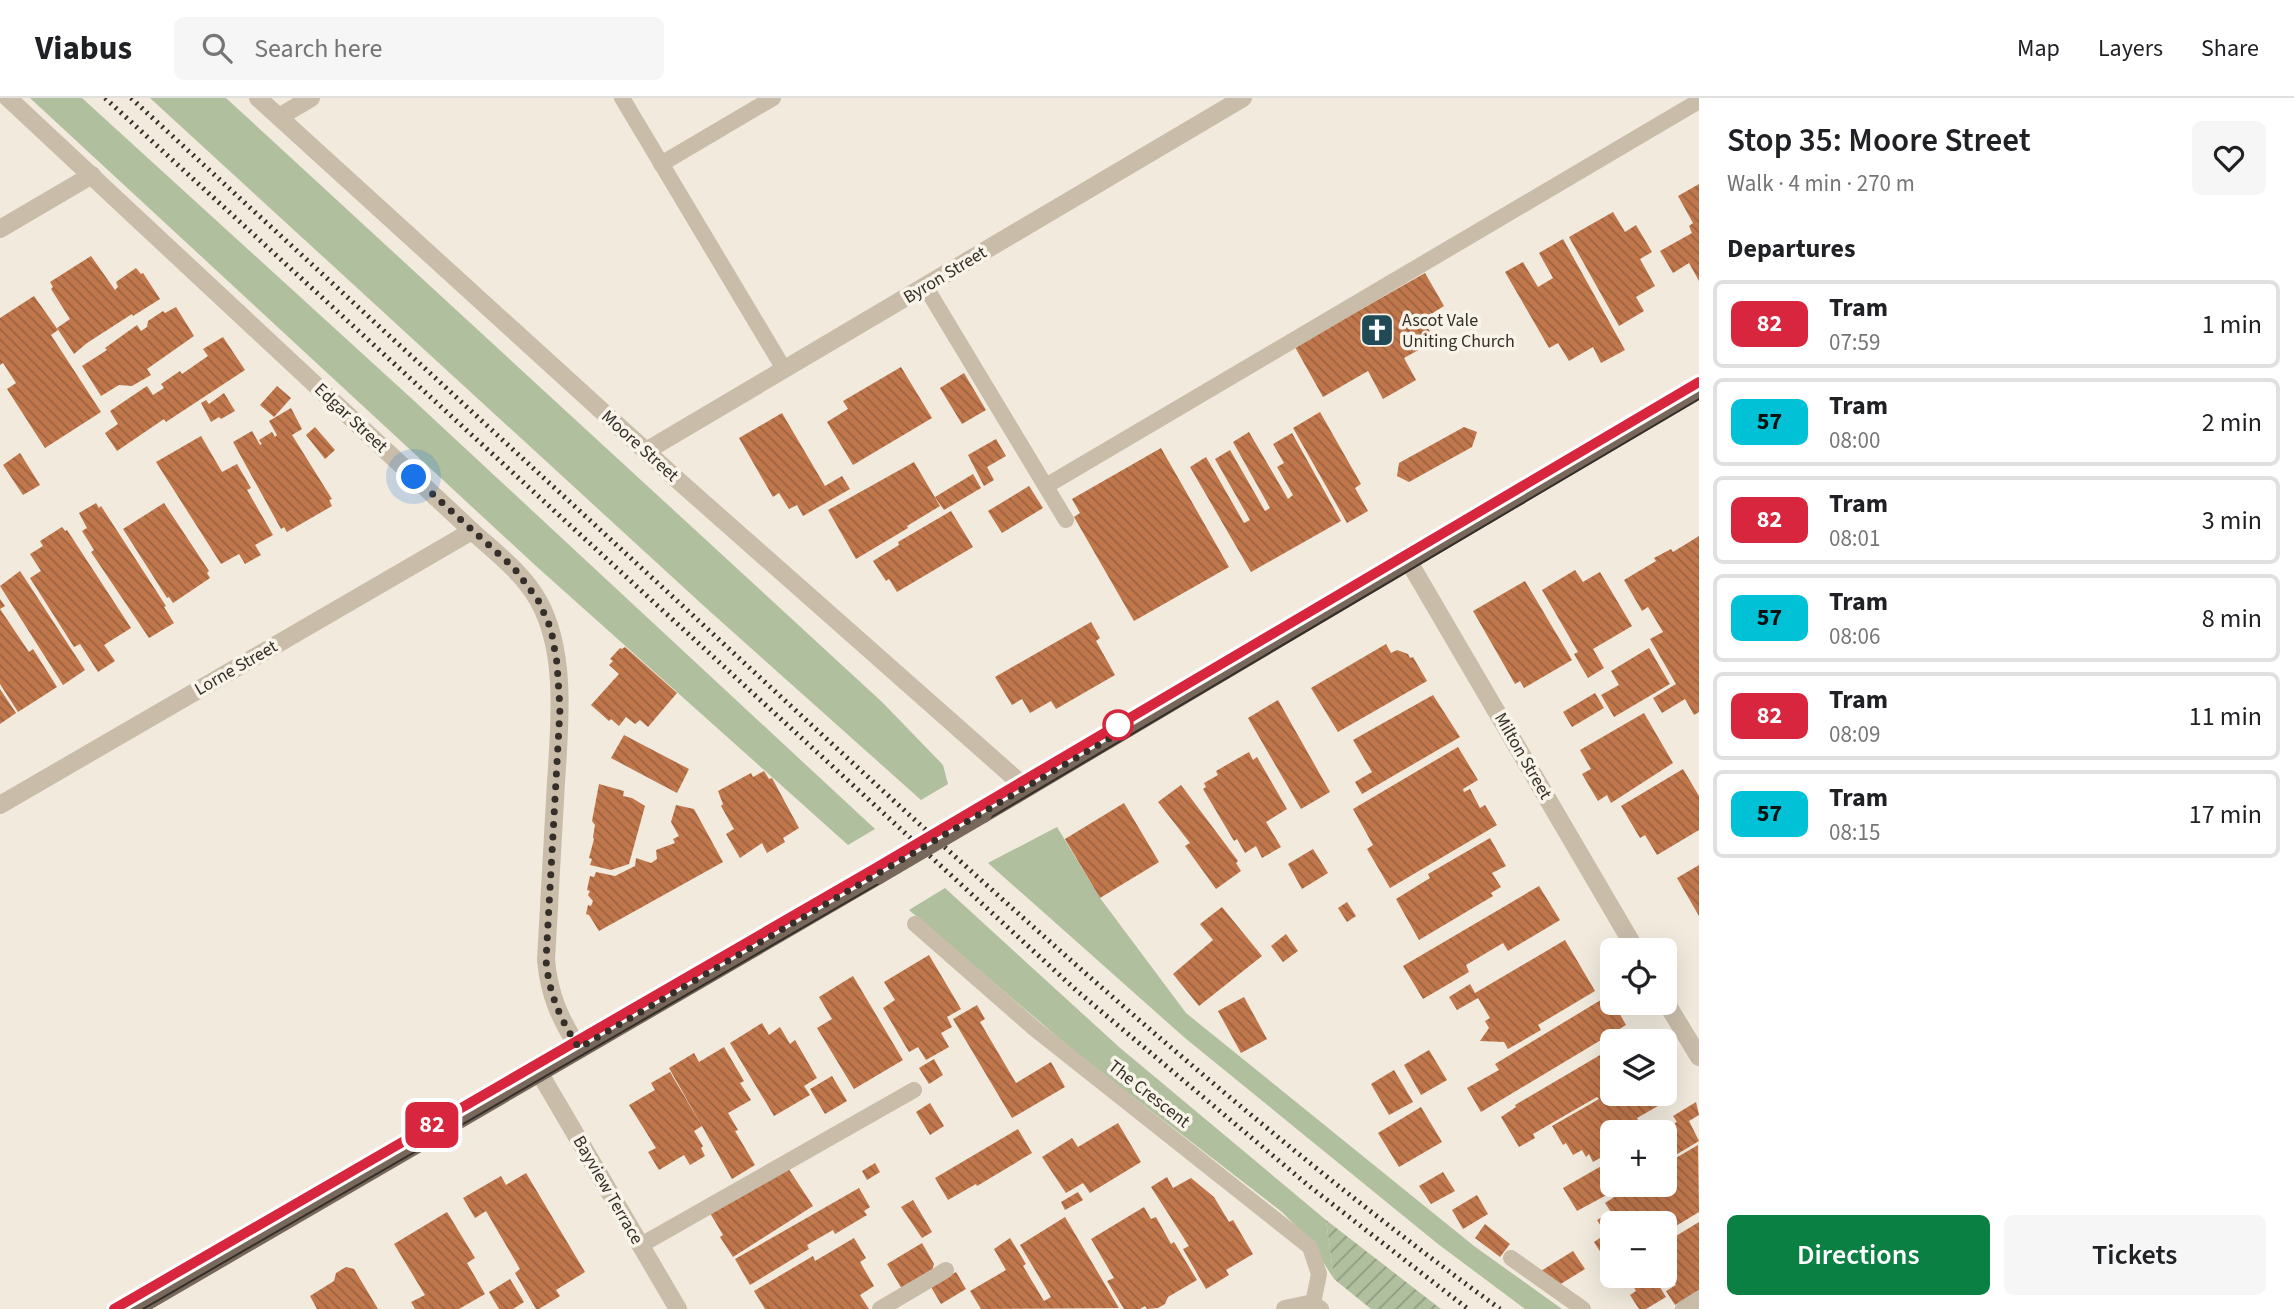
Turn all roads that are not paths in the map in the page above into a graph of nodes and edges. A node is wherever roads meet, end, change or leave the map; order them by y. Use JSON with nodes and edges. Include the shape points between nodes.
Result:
{"nodes":[{"id":1,"x":8,"y":98,"type":"edge"},
{"id":2,"x":258,"y":98,"type":"edge"},
{"id":3,"x":311,"y":98,"type":"edge"},
{"id":4,"x":622,"y":98,"type":"edge"},
{"id":5,"x":773,"y":98,"type":"edge"},
{"id":6,"x":1244,"y":98,"type":"edge"},
{"id":7,"x":1699,"y":100,"type":"edge"},
{"id":8,"x":279,"y":117,"type":"junction"},
{"id":9,"x":662,"y":164,"type":"junction"},
{"id":10,"x":92,"y":175,"type":"junction"},
{"id":11,"x":0,"y":229,"type":"edge"},
{"id":12,"x":925,"y":286,"type":"junction"},
{"id":13,"x":784,"y":369,"type":"junction"},
{"id":14,"x":1699,"y":389,"type":"edge"},
{"id":15,"x":646,"y":451,"type":"junction"},
{"id":16,"x":1046,"y":486,"type":"junction"},
{"id":17,"x":1066,"y":520,"type":"dead end"},
{"id":18,"x":472,"y":531,"type":"junction"},
{"id":19,"x":1409,"y":562,"type":"junction"},
{"id":20,"x":1026,"y":788,"type":"junction"},
{"id":21,"x":0,"y":805,"type":"edge"},
{"id":22,"x":915,"y":924,"type":"dead end"},
{"id":23,"x":1629,"y":938,"type":"edge"},
{"id":24,"x":1674,"y":1015,"type":"edge"},
{"id":25,"x":579,"y":1048,"type":"junction"},
{"id":26,"x":1699,"y":1057,"type":"edge"},
{"id":27,"x":539,"y":1072,"type":"junction"},
{"id":28,"x":914,"y":1090,"type":"dead end"},
{"id":29,"x":641,"y":1245,"type":"junction"},
{"id":30,"x":1511,"y":1258,"type":"dead end"},
{"id":31,"x":946,"y":1270,"type":"dead end"},
{"id":32,"x":1699,"y":1299,"type":"edge"},
{"id":33,"x":1317,"y":1306,"type":"edge"},
{"id":34,"x":134,"y":1309,"type":"edge"},
{"id":35,"x":678,"y":1309,"type":"edge"},
{"id":36,"x":880,"y":1309,"type":"edge"},
{"id":37,"x":1284,"y":1309,"type":"edge"},
{"id":38,"x":1583,"y":1309,"type":"edge"},
{"id":39,"x":1683,"y":1309,"type":"edge"}],
"edges":[{"from":1,"to":10,"type":"street","name":"Edgar Street"},
{"from":2,"to":8,"type":"street","name":"Moore Street"},
{"from":3,"to":8,"type":"street"},
{"from":4,"to":9,"type":"lane"},
{"from":5,"to":9,"type":"lane"},
{"from":6,"to":12,"type":"street","name":"Byron Street"},
{"from":7,"to":16,"type":"lane"},
{"from":8,"to":15,"type":"street","name":"Moore Street"},
{"from":9,"to":13,"type":"lane"},
{"from":10,"to":11,"type":"street"},
{"from":10,"to":18,"type":"street","name":"Edgar Street"},
{"from":12,"to":13,"type":"street","name":"Byron Street"},
{"from":12,"to":16,"type":"lane"},
{"from":13,"to":15,"type":"street","name":"Byron Street"},
{"from":14,"to":19,"type":"main road"},
{"from":15,"to":20,"type":"street","name":"Moore Street"},
{"from":16,"to":17,"type":"lane"},
{"from":18,"to":21,"type":"street","name":"Lorne Street"},
{"from":18,"to":25,"type":"street","name":"Edgar Street","via":[[514,568],[538,600],[551,629],[560,709],[546,960],[554,1003]]},
{"from":19,"to":20,"type":"main road"},
{"from":19,"to":23,"type":"street","name":"Milton Street"},
{"from":20,"to":25,"type":"main road","bridge":true},
{"from":22,"to":33,"type":"lane","name":"The Crescent","via":[[1035,1028],[1310,1247],[1320,1274]]},
{"from":24,"to":26,"type":"street"},
{"from":25,"to":27,"type":"main road"},
{"from":27,"to":29,"type":"street","name":"Bayview Terrace"},
{"from":27,"to":34,"type":"main road"},
{"from":28,"to":29,"type":"lane"},
{"from":29,"to":35,"type":"street","name":"Bayview Terrace"},
{"from":30,"to":38,"type":"lane"},
{"from":31,"to":36,"type":"lane"},
{"from":32,"to":39,"type":"lane"},
{"from":33,"to":37,"type":"street"}]}
